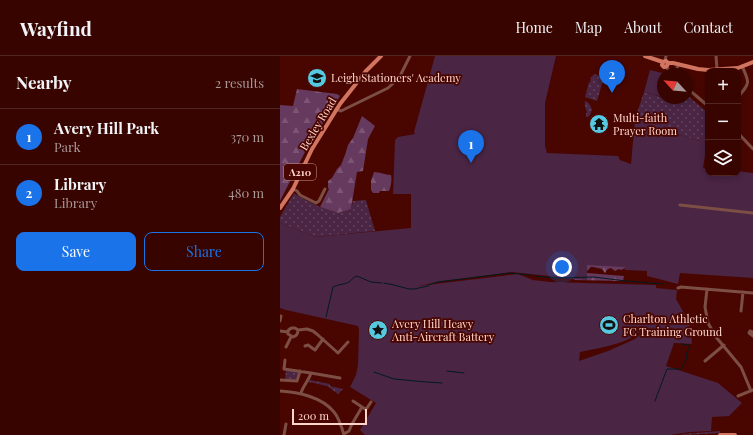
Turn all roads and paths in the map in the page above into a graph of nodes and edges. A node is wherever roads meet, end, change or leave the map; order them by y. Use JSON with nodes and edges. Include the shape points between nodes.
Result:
{"nodes":[{"id":1,"x":381,"y":56,"type":"edge"},
{"id":2,"x":410,"y":56,"type":"edge"},
{"id":3,"x":645,"y":56,"type":"edge"},
{"id":4,"x":716,"y":56,"type":"edge"},
{"id":5,"x":665,"y":62,"type":"edge"},
{"id":6,"x":753,"y":62,"type":"edge"},
{"id":7,"x":679,"y":64,"type":"junction"},
{"id":8,"x":742,"y":66,"type":"junction"},
{"id":9,"x":677,"y":68,"type":"edge"},
{"id":10,"x":717,"y":68,"type":"edge"},
{"id":11,"x":738,"y":68,"type":"edge"},
{"id":12,"x":705,"y":69,"type":"edge"},
{"id":13,"x":693,"y":93,"type":"edge"},
{"id":14,"x":741,"y":94,"type":"edge"},
{"id":15,"x":706,"y":104,"type":"edge"},
{"id":16,"x":336,"y":109,"type":"junction"},
{"id":17,"x":741,"y":136,"type":"edge"},
{"id":18,"x":753,"y":149,"type":"edge"},
{"id":19,"x":293,"y":189,"type":"junction"},
{"id":20,"x":325,"y":189,"type":"dead end"},
{"id":21,"x":680,"y":205,"type":"dead end"},
{"id":22,"x":280,"y":208,"type":"edge"},
{"id":23,"x":753,"y":213,"type":"edge"},
{"id":24,"x":678,"y":288,"type":"dead end"},
{"id":25,"x":707,"y":289,"type":"junction"},
{"id":26,"x":743,"y":292,"type":"junction"},
{"id":27,"x":753,"y":293,"type":"edge"},
{"id":28,"x":741,"y":310,"type":"dead end"},
{"id":29,"x":280,"y":316,"type":"edge"},
{"id":30,"x":280,"y":321,"type":"edge"},
{"id":31,"x":298,"y":330,"type":"junction"},
{"id":32,"x":280,"y":331,"type":"edge"},
{"id":33,"x":288,"y":332,"type":"junction"},
{"id":34,"x":753,"y":332,"type":"edge"},
{"id":35,"x":290,"y":336,"type":"junction"},
{"id":36,"x":753,"y":336,"type":"edge"},
{"id":37,"x":324,"y":339,"type":"junction"},
{"id":38,"x":348,"y":342,"type":"dead end"},
{"id":39,"x":305,"y":346,"type":"dead end"},
{"id":40,"x":724,"y":346,"type":"junction"},
{"id":41,"x":286,"y":347,"type":"dead end"},
{"id":42,"x":315,"y":350,"type":"junction"},
{"id":43,"x":320,"y":353,"type":"dead end"},
{"id":44,"x":338,"y":353,"type":"junction"},
{"id":45,"x":342,"y":356,"type":"dead end"},
{"id":46,"x":285,"y":360,"type":"dead end"},
{"id":47,"x":705,"y":361,"type":"dead end"},
{"id":48,"x":300,"y":371,"type":"junction"},
{"id":49,"x":311,"y":373,"type":"junction"},
{"id":50,"x":340,"y":378,"type":"dead end"},
{"id":51,"x":280,"y":380,"type":"edge"},
{"id":52,"x":752,"y":390,"type":"edge"},
{"id":53,"x":280,"y":391,"type":"edge"},
{"id":54,"x":301,"y":393,"type":"junction"},
{"id":55,"x":738,"y":396,"type":"dead end"},
{"id":56,"x":353,"y":402,"type":"dead end"},
{"id":57,"x":371,"y":402,"type":"dead end"},
{"id":58,"x":362,"y":407,"type":"junction"},
{"id":59,"x":286,"y":424,"type":"dead end"},
{"id":60,"x":344,"y":434,"type":"edge"},
{"id":61,"x":284,"y":435,"type":"edge"},
{"id":62,"x":720,"y":435,"type":"edge"},
{"id":63,"x":735,"y":435,"type":"edge"}],
"edges":[{"from":1,"to":16,"type":"main road","name":"Bexley Road","number":"A210"},
{"from":2,"to":16,"type":"street","via":[[399,78],[388,88],[344,110]]},
{"from":3,"to":5,"type":"main road"},
{"from":4,"to":10,"type":"street"},
{"from":5,"to":7,"type":"main road"},
{"from":6,"to":8,"type":"main road"},
{"from":7,"to":9,"type":"street"},
{"from":7,"to":12,"type":"main road"},
{"from":8,"to":11,"type":"main road"},
{"from":8,"to":14,"type":"street","via":[[748,83]]},
{"from":13,"to":15,"type":"street"},
{"from":16,"to":19,"type":"main road","name":"Bexley Road","number":"A210","via":[[312,149]]},
{"from":17,"to":18,"type":"street"},
{"from":19,"to":20,"type":"street","via":[[300,196],[316,203]]},
{"from":19,"to":22,"type":"main road","name":"Bexley Road","number":"A210"},
{"from":21,"to":23,"type":"street"},
{"from":24,"to":25,"type":"street"},
{"from":25,"to":26,"type":"street"},
{"from":25,"to":40,"type":"street","via":[[705,307],[708,323]]},
{"from":26,"to":27,"type":"street"},
{"from":26,"to":28,"type":"street"},
{"from":29,"to":30,"type":"street"},
{"from":31,"to":33,"type":"street","via":[[292,328]]},
{"from":31,"to":35,"type":"street","via":[[296,336]]},
{"from":31,"to":37,"type":"street","via":[[307,329]]},
{"from":32,"to":33,"type":"street"},
{"from":33,"to":35,"type":"street"},
{"from":34,"to":36,"type":"street","via":[[750,331]]},
{"from":35,"to":41,"type":"street"},
{"from":37,"to":42,"type":"street"},
{"from":37,"to":44,"type":"street"},
{"from":38,"to":44,"type":"street"},
{"from":39,"to":42,"type":"street","via":[[308,345]]},
{"from":40,"to":47,"type":"street"},
{"from":40,"to":52,"type":"street","via":[[741,367]]},
{"from":42,"to":43,"type":"street"},
{"from":44,"to":45,"type":"street"},
{"from":46,"to":48,"type":"street","via":[[284,369]]},
{"from":48,"to":49,"type":"street"},
{"from":48,"to":51,"type":"street","via":[[297,381]]},
{"from":49,"to":50,"type":"street"},
{"from":49,"to":54,"type":"street"},
{"from":52,"to":55,"type":"street"},
{"from":53,"to":54,"type":"street"},
{"from":54,"to":60,"type":"street","via":[[332,410]]},
{"from":56,"to":58,"type":"street"},
{"from":57,"to":58,"type":"street","via":[[367,408]]},
{"from":58,"to":60,"type":"street","via":[[349,431]]},
{"from":59,"to":61,"type":"street"},
{"from":62,"to":63,"type":"main road"}]}
